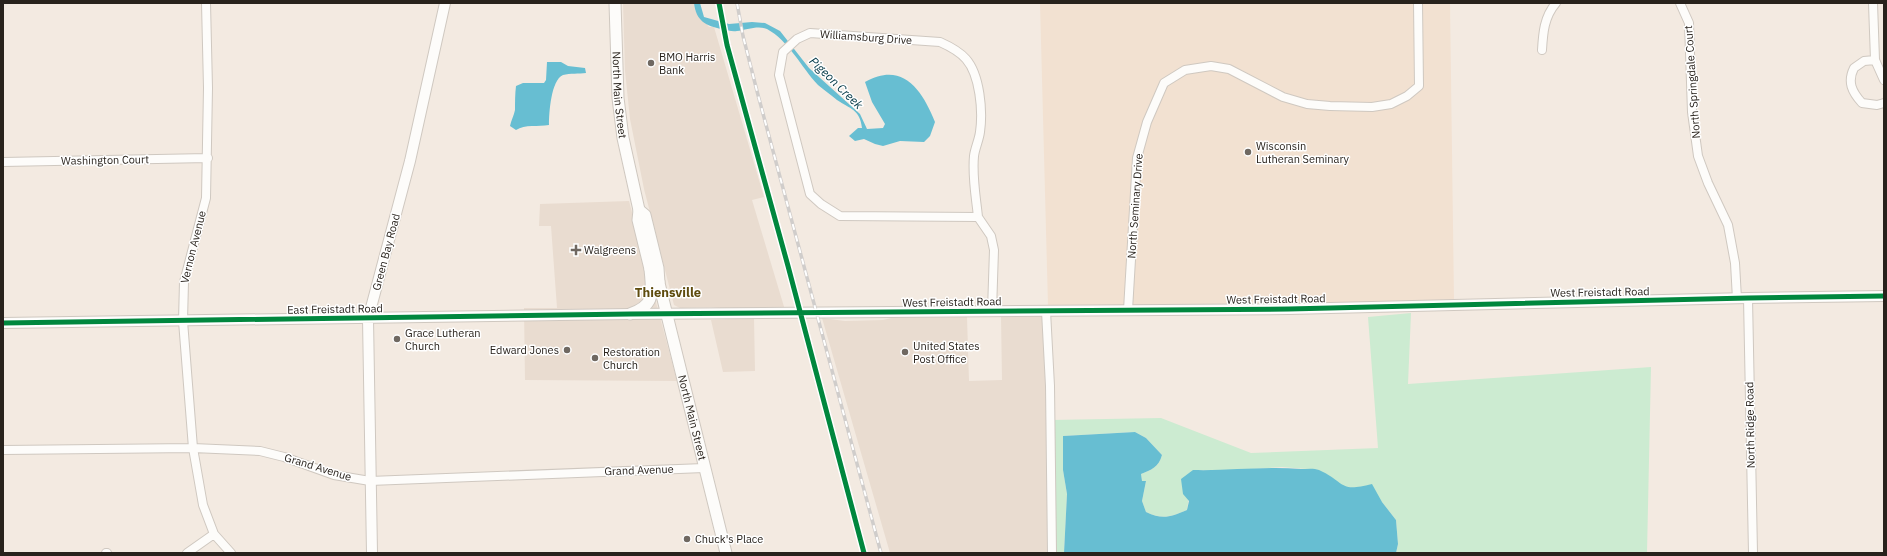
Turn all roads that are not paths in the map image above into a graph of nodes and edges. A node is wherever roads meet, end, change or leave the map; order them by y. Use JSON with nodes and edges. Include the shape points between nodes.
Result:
{"nodes":[{"id":1,"x":206,"y":3,"type":"edge"},
{"id":2,"x":445,"y":3,"type":"edge"},
{"id":3,"x":615,"y":3,"type":"edge"},
{"id":4,"x":1418,"y":3,"type":"edge"},
{"id":5,"x":1680,"y":3,"type":"edge"},
{"id":6,"x":1873,"y":3,"type":"edge"},
{"id":7,"x":1555,"y":4,"type":"edge"},
{"id":8,"x":1542,"y":50,"type":"dead end"},
{"id":9,"x":1875,"y":60,"type":"junction"},
{"id":10,"x":1884,"y":80,"type":"edge"},
{"id":11,"x":1884,"y":102,"type":"edge"},
{"id":12,"x":208,"y":158,"type":"junction"},
{"id":13,"x":3,"y":162,"type":"edge"},
{"id":14,"x":639,"y":210,"type":"junction"},
{"id":15,"x":978,"y":217,"type":"junction"},
{"id":16,"x":650,"y":269,"type":"junction"},
{"id":17,"x":659,"y":283,"type":"junction"},
{"id":18,"x":1884,"y":296,"type":"edge"},
{"id":19,"x":1748,"y":298,"type":"junction"},
{"id":20,"x":1737,"y":299,"type":"junction"},
{"id":21,"x":1128,"y":310,"type":"junction"},
{"id":22,"x":992,"y":311,"type":"junction"},
{"id":23,"x":1046,"y":311,"type":"junction"},
{"id":24,"x":630,"y":314,"type":"junction"},
{"id":25,"x":668,"y":314,"type":"junction"},
{"id":26,"x":368,"y":319,"type":"junction"},
{"id":27,"x":183,"y":321,"type":"junction"},
{"id":28,"x":3,"y":323,"type":"edge"},
{"id":29,"x":193,"y":448,"type":"junction"},
{"id":30,"x":3,"y":450,"type":"edge"},
{"id":31,"x":704,"y":468,"type":"junction"},
{"id":32,"x":370,"y":481,"type":"junction"},
{"id":33,"x":214,"y":534,"type":"junction"},
{"id":34,"x":187,"y":553,"type":"edge"},
{"id":35,"x":231,"y":553,"type":"edge"},
{"id":36,"x":372,"y":553,"type":"edge"},
{"id":37,"x":726,"y":553,"type":"edge"},
{"id":38,"x":1052,"y":553,"type":"edge"},
{"id":39,"x":1753,"y":553,"type":"edge"}],
"edges":[{"from":1,"to":12,"type":"street","name":"Vernon Avenue"},
{"from":2,"to":26,"type":"street","name":"Green Bay Road","via":[[410,160]]},
{"from":3,"to":14,"type":"main road","name":"North Main Street","via":[[618,98],[623,138]]},
{"from":4,"to":21,"type":"street","name":"North Seminary Drive","via":[[1419,86],[1390,104],[1372,107],[1307,104],[1283,98],[1229,69],[1211,66],[1185,70],[1164,83],[1147,122],[1137,158]]},
{"from":5,"to":20,"type":"street","name":"North Springdale Court","via":[[1689,23],[1692,112],[1698,156],[1728,225],[1735,263]]},
{"from":6,"to":9,"type":"street"},
{"from":7,"to":8,"type":"street","via":[[1546,19]]},
{"from":9,"to":10,"type":"street"},
{"from":9,"to":11,"type":"street","via":[[1864,61],[1854,68],[1850,82],[1852,91],[1862,103],[1877,105]]},
{"from":12,"to":13,"type":"street","name":"Washington Court"},
{"from":12,"to":27,"type":"street","name":"Vernon Avenue","via":[[206,198],[184,282]]},
{"from":14,"to":16,"type":"main road","name":"North Main Street","via":[[638,220]]},
{"from":14,"to":17,"type":"main road","name":"North Main Street","via":[[645,215],[658,268]]},
{"from":15,"to":15,"type":"street","name":"Williamsburg Drive","via":[[840,216],[821,204],[810,194],[779,75],[783,52],[810,33],[940,42],[966,59],[974,75],[982,116],[974,155]]},
{"from":15,"to":22,"type":"street","name":"Williamsburg Drive","via":[[990,236],[994,250]]},
{"from":16,"to":17,"type":"main road","name":"North Main Street"},
{"from":16,"to":24,"type":"main road","via":[[651,298],[645,308]]},
{"from":17,"to":25,"type":"main road","name":"North Main Street"},
{"from":18,"to":19,"type":"street","name":"West Freistadt Road"},
{"from":19,"to":20,"type":"street","name":"West Freistadt Road"},
{"from":19,"to":39,"type":"street","name":"North Ridge Road"},
{"from":20,"to":21,"type":"street","name":"West Freistadt Road"},
{"from":21,"to":23,"type":"street","name":"West Freistadt Road"},
{"from":22,"to":23,"type":"street","name":"West Freistadt Road"},
{"from":22,"to":25,"type":"street","name":"West Freistadt Road"},
{"from":23,"to":38,"type":"street","via":[[1050,386]]},
{"from":24,"to":25,"type":"street","name":"East Freistadt Road"},
{"from":24,"to":26,"type":"street","name":"East Freistadt Road"},
{"from":25,"to":31,"type":"main road","name":"North Main Street"},
{"from":26,"to":27,"type":"street","name":"East Freistadt Road"},
{"from":26,"to":32,"type":"street","name":"Green Bay Road"},
{"from":27,"to":28,"type":"street","name":"East Freistadt Road"},
{"from":27,"to":29,"type":"street","name":"Vernon Avenue"},
{"from":29,"to":30,"type":"street","name":"Grand Avenue"},
{"from":29,"to":32,"type":"street","name":"Grand Avenue","via":[[260,451],[334,474]]},
{"from":29,"to":33,"type":"street","name":"Vernon Avenue","via":[[203,505]]},
{"from":31,"to":32,"type":"street","name":"Grand Avenue"},
{"from":31,"to":37,"type":"main road","name":"North Main Street"},
{"from":32,"to":36,"type":"street","name":"Green Bay Road"},
{"from":33,"to":34,"type":"street"},
{"from":33,"to":35,"type":"street","name":"Vernon Avenue"}]}
